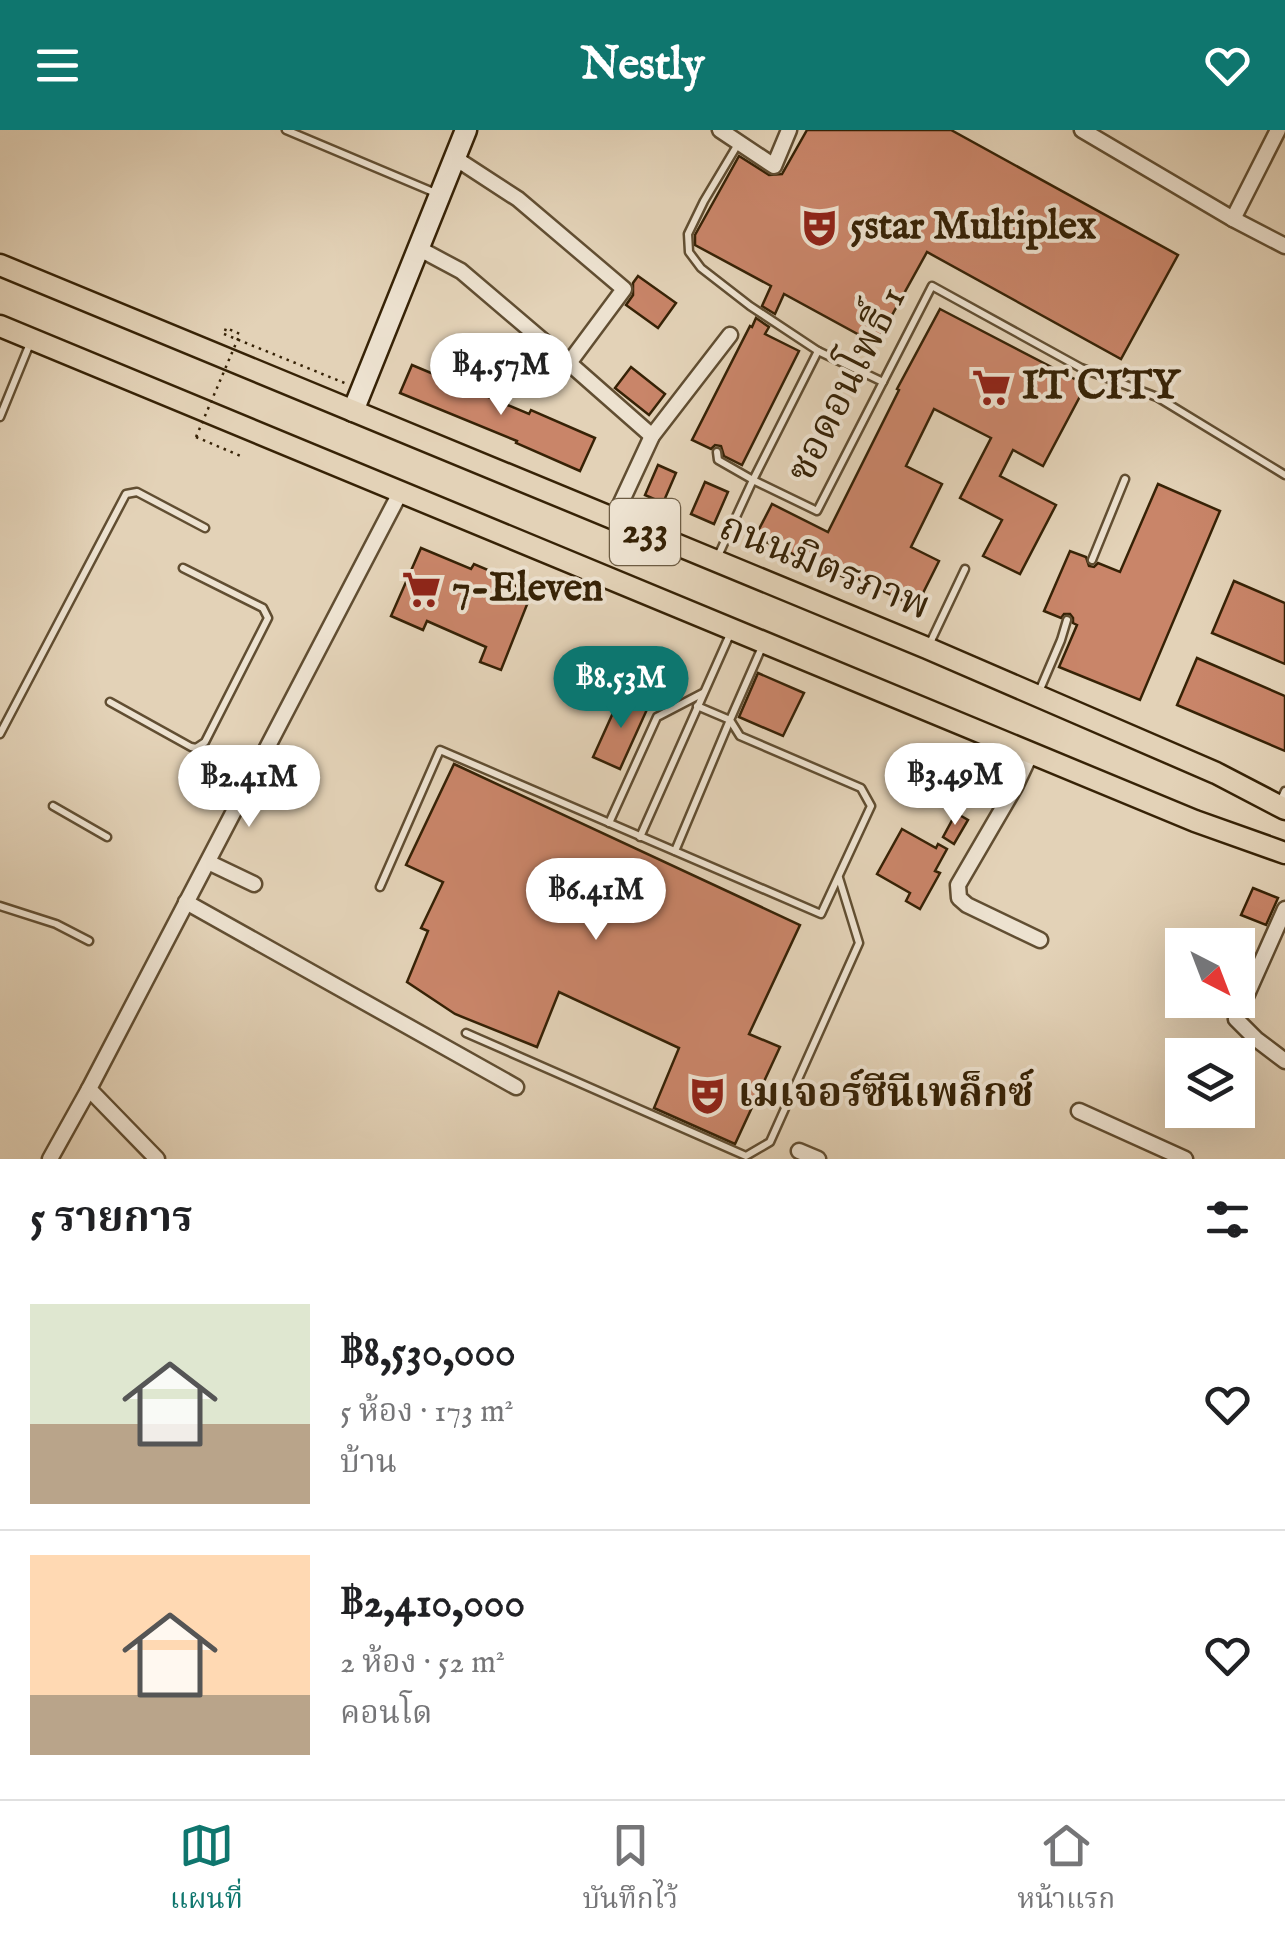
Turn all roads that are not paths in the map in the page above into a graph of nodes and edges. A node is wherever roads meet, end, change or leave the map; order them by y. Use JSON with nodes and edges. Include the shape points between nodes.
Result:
{"nodes":[{"id":1,"x":466,"y":130,"type":"edge"},
{"id":2,"x":720,"y":130,"type":"edge"},
{"id":3,"x":789,"y":130,"type":"edge"},
{"id":4,"x":1082,"y":130,"type":"edge"},
{"id":5,"x":1278,"y":130,"type":"edge"},
{"id":6,"x":291,"y":131,"type":"edge"},
{"id":7,"x":739,"y":142,"type":"junction"},
{"id":8,"x":455,"y":158,"type":"junction"},
{"id":9,"x":439,"y":194,"type":"junction"},
{"id":10,"x":1234,"y":219,"type":"junction"},
{"id":11,"x":1285,"y":246,"type":"edge"},
{"id":12,"x":418,"y":248,"type":"junction"},
{"id":13,"x":0,"y":265,"type":"edge"},
{"id":14,"x":0,"y":326,"type":"edge"},
{"id":15,"x":730,"y":336,"type":"dead end"},
{"id":16,"x":31,"y":340,"type":"junction"},
{"id":17,"x":818,"y":351,"type":"junction"},
{"id":18,"x":569,"y":364,"type":"junction"},
{"id":19,"x":883,"y":382,"type":"junction"},
{"id":20,"x":353,"y":412,"type":"junction"},
{"id":21,"x":0,"y":417,"type":"edge"},
{"id":22,"x":652,"y":436,"type":"junction"},
{"id":23,"x":717,"y":452,"type":"dead end"},
{"id":24,"x":1285,"y":475,"type":"edge"},
{"id":25,"x":1125,"y":479,"type":"dead end"},
{"id":26,"x":753,"y":480,"type":"junction"},
{"id":27,"x":400,"y":492,"type":"junction"},
{"id":28,"x":613,"y":520,"type":"junction"},
{"id":29,"x":204,"y":528,"type":"dead end"},
{"id":30,"x":1092,"y":560,"type":"dead end"},
{"id":31,"x":716,"y":561,"type":"junction"},
{"id":32,"x":183,"y":568,"type":"dead end"},
{"id":33,"x":965,"y":568,"type":"dead end"},
{"id":34,"x":1066,"y":620,"type":"dead end"},
{"id":35,"x":732,"y":630,"type":"junction"},
{"id":36,"x":764,"y":644,"type":"junction"},
{"id":37,"x":927,"y":648,"type":"junction"},
{"id":38,"x":703,"y":693,"type":"junction"},
{"id":39,"x":1038,"y":695,"type":"junction"},
{"id":40,"x":110,"y":702,"type":"dead end"},
{"id":41,"x":697,"y":706,"type":"junction"},
{"id":42,"x":730,"y":720,"type":"junction"},
{"id":43,"x":0,"y":734,"type":"edge"},
{"id":44,"x":1031,"y":754,"type":"junction"},
{"id":45,"x":1283,"y":802,"type":"edge"},
{"id":46,"x":53,"y":806,"type":"dead end"},
{"id":47,"x":609,"y":823,"type":"junction"},
{"id":48,"x":640,"y":836,"type":"junction"},
{"id":49,"x":107,"y":837,"type":"dead end"},
{"id":50,"x":674,"y":852,"type":"junction"},
{"id":51,"x":1285,"y":854,"type":"edge"},
{"id":52,"x":208,"y":862,"type":"junction"},
{"id":53,"x":838,"y":876,"type":"junction"},
{"id":54,"x":254,"y":884,"type":"dead end"},
{"id":55,"x":380,"y":887,"type":"dead end"},
{"id":56,"x":186,"y":902,"type":"junction"},
{"id":57,"x":0,"y":906,"type":"edge"},
{"id":58,"x":1285,"y":909,"type":"edge"},
{"id":59,"x":1040,"y":940,"type":"dead end"},
{"id":60,"x":89,"y":941,"type":"dead end"},
{"id":61,"x":466,"y":1032,"type":"dead end"},
{"id":62,"x":1285,"y":1061,"type":"edge"},
{"id":63,"x":516,"y":1087,"type":"dead end"},
{"id":64,"x":89,"y":1088,"type":"junction"},
{"id":65,"x":1079,"y":1111,"type":"dead end"},
{"id":66,"x":799,"y":1150,"type":"dead end"},
{"id":67,"x":50,"y":1159,"type":"edge"},
{"id":68,"x":157,"y":1159,"type":"edge"},
{"id":69,"x":818,"y":1159,"type":"edge"},
{"id":70,"x":1185,"y":1159,"type":"edge"}],
"edges":[{"from":1,"to":8,"type":"street"},
{"from":2,"to":7,"type":"street"},
{"from":3,"to":7,"type":"street","via":[[774,166]]},
{"from":4,"to":10,"type":"street"},
{"from":5,"to":10,"type":"street"},
{"from":6,"to":9,"type":"lane"},
{"from":7,"to":17,"type":"lane","via":[[688,234],[690,252],[750,306]]},
{"from":8,"to":9,"type":"street"},
{"from":8,"to":18,"type":"street","via":[[518,199],[624,289]]},
{"from":9,"to":12,"type":"street"},
{"from":10,"to":11,"type":"street"},
{"from":12,"to":18,"type":"street","via":[[461,271]]},
{"from":12,"to":20,"type":"street"},
{"from":13,"to":20,"type":"main road","name":"ถนนมิตรภาพ","number":"233"},
{"from":14,"to":16,"type":"main road","number":"233"},
{"from":15,"to":22,"type":"street"},
{"from":16,"to":21,"type":"lane"},
{"from":16,"to":27,"type":"main road","number":"233"},
{"from":17,"to":19,"type":"lane"},
{"from":17,"to":26,"type":"lane"},
{"from":18,"to":22,"type":"street"},
{"from":19,"to":24,"type":"lane","name":"ซอดอนโพธิ์ 1","via":[[932,286],[1081,368],[1157,398]]},
{"from":19,"to":26,"type":"lane","name":"ซอดอนโพธิ์ 1","via":[[817,511]]},
{"from":20,"to":28,"type":"main road","name":"ถนนมิตรภาพ","number":"233"},
{"from":22,"to":28,"type":"street"},
{"from":23,"to":26,"type":"lane","via":[[718,460]]},
{"from":25,"to":30,"type":"lane"},
{"from":26,"to":31,"type":"lane","name":"ซอดอนโพธิ์ 1"},
{"from":27,"to":35,"type":"main road","number":"233"},
{"from":27,"to":52,"type":"street"},
{"from":28,"to":31,"type":"main road","name":"ถนนมิตรภาพ","number":"233"},
{"from":29,"to":43,"type":"lane","via":[[137,492],[126,494]]},
{"from":31,"to":37,"type":"main road","name":"ถนนมิตรภาพ","number":"233"},
{"from":32,"to":40,"type":"lane","via":[[263,608],[268,618],[205,742],[191,747]]},
{"from":33,"to":37,"type":"lane"},
{"from":34,"to":39,"type":"lane"},
{"from":35,"to":36,"type":"main road","number":"233"},
{"from":35,"to":38,"type":"lane"},
{"from":36,"to":42,"type":"lane"},
{"from":36,"to":44,"type":"main road","number":"233"},
{"from":37,"to":39,"type":"main road","name":"ถนนมิตรภาพ","number":"233"},
{"from":38,"to":41,"type":"lane"},
{"from":38,"to":47,"type":"lane","via":[[657,717]]},
{"from":39,"to":45,"type":"main road","name":"ถนนมิตรภาพ","number":"233"},
{"from":41,"to":42,"type":"lane"},
{"from":41,"to":48,"type":"lane"},
{"from":42,"to":50,"type":"lane"},
{"from":42,"to":53,"type":"lane","via":[[740,736],[861,788],[871,806]]},
{"from":44,"to":51,"type":"main road","number":"233"},
{"from":44,"to":59,"type":"street","via":[[958,885],[967,905]]},
{"from":46,"to":49,"type":"lane"},
{"from":47,"to":48,"type":"lane"},
{"from":47,"to":55,"type":"lane","via":[[440,750]]},
{"from":48,"to":50,"type":"lane"},
{"from":50,"to":53,"type":"lane","via":[[820,914]]},
{"from":52,"to":54,"type":"street"},
{"from":52,"to":56,"type":"street"},
{"from":53,"to":61,"type":"lane","via":[[859,943],[770,1142],[746,1156]]},
{"from":56,"to":63,"type":"street"},
{"from":56,"to":64,"type":"street"},
{"from":57,"to":60,"type":"lane"},
{"from":58,"to":62,"type":"street","via":[[1236,1019]]},
{"from":64,"to":67,"type":"street"},
{"from":64,"to":68,"type":"street"},
{"from":65,"to":70,"type":"street"},
{"from":66,"to":69,"type":"street"}]}
